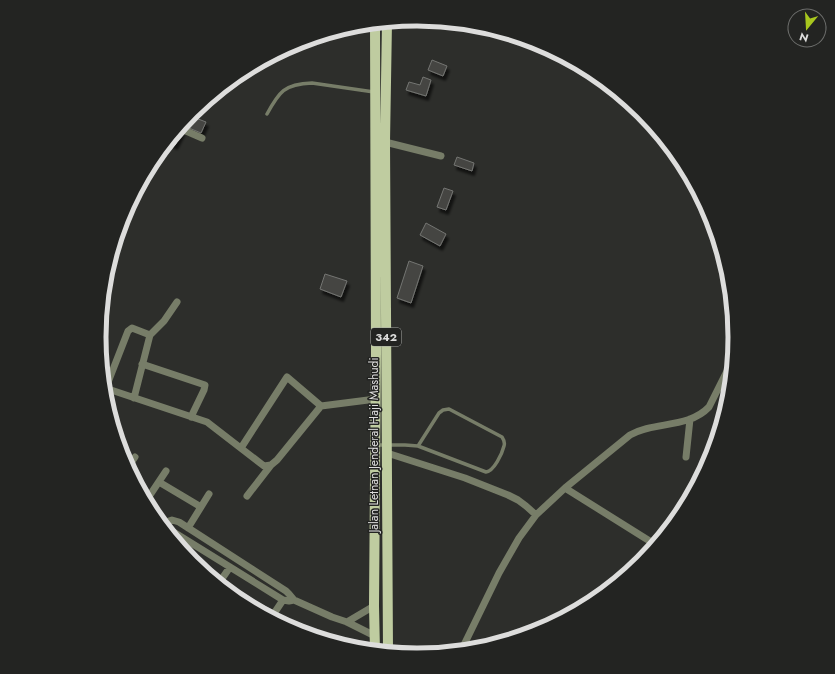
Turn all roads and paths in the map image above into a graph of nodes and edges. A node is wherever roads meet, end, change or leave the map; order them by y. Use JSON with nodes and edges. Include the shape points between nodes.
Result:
{"nodes":[{"id":1,"x":387,"y":28,"type":"edge"},
{"id":2,"x":375,"y":29,"type":"edge"},
{"id":3,"x":375,"y":92,"type":"junction"},
{"id":4,"x":267,"y":114,"type":"dead end"},
{"id":5,"x":185,"y":131,"type":"edge"},
{"id":6,"x":202,"y":138,"type":"dead end"},
{"id":7,"x":384,"y":142,"type":"junction"},
{"id":8,"x":440,"y":156,"type":"dead end"},
{"id":9,"x":177,"y":302,"type":"dead end"},
{"id":10,"x":150,"y":335,"type":"junction"},
{"id":11,"x":142,"y":364,"type":"junction"},
{"id":12,"x":727,"y":372,"type":"edge"},
{"id":13,"x":109,"y":379,"type":"edge"},
{"id":14,"x":111,"y":391,"type":"edge"},
{"id":15,"x":134,"y":398,"type":"junction"},
{"id":16,"x":376,"y":399,"type":"junction"},
{"id":17,"x":321,"y":406,"type":"junction"},
{"id":18,"x":191,"y":417,"type":"junction"},
{"id":19,"x":690,"y":419,"type":"junction"},
{"id":20,"x":375,"y":445,"type":"junction"},
{"id":21,"x":418,"y":446,"type":"junction"},
{"id":22,"x":241,"y":448,"type":"junction"},
{"id":23,"x":387,"y":450,"type":"junction"},
{"id":24,"x":135,"y":457,"type":"dead end"},
{"id":25,"x":686,"y":457,"type":"dead end"},
{"id":26,"x":132,"y":461,"type":"edge"},
{"id":27,"x":272,"y":465,"type":"junction"},
{"id":28,"x":166,"y":470,"type":"dead end"},
{"id":29,"x":159,"y":482,"type":"junction"},
{"id":30,"x":564,"y":488,"type":"junction"},
{"id":31,"x":209,"y":494,"type":"dead end"},
{"id":32,"x":150,"y":495,"type":"edge"},
{"id":33,"x":247,"y":496,"type":"dead end"},
{"id":34,"x":201,"y":507,"type":"junction"},
{"id":35,"x":536,"y":515,"type":"junction"},
{"id":36,"x":168,"y":522,"type":"edge"},
{"id":37,"x":188,"y":528,"type":"junction"},
{"id":38,"x":179,"y":536,"type":"edge"},
{"id":39,"x":184,"y":539,"type":"joint"},
{"id":40,"x":651,"y":542,"type":"edge"},
{"id":41,"x":230,"y":567,"type":"junction"},
{"id":42,"x":222,"y":579,"type":"edge"},
{"id":43,"x":283,"y":600,"type":"junction"},
{"id":44,"x":294,"y":600,"type":"junction"},
{"id":45,"x":374,"y":606,"type":"junction"},
{"id":46,"x":274,"y":613,"type":"edge"},
{"id":47,"x":347,"y":622,"type":"junction"},
{"id":48,"x":375,"y":636,"type":"junction"},
{"id":49,"x":464,"y":644,"type":"edge"},
{"id":50,"x":375,"y":645,"type":"edge"},
{"id":51,"x":388,"y":646,"type":"edge"}],
"edges":[{"from":1,"to":7,"type":"main road","name":"Jalan Letnan Jenderal Haji Mashudi","number":"342"},
{"from":2,"to":3,"type":"main road","name":"Jalan Letnan Jenderal Haji Mashudi","number":"342"},
{"from":3,"to":4,"type":"lane","via":[[302,83],[280,93]]},
{"from":3,"to":16,"type":"main road","name":"Jalan Letnan Jenderal Haji Mashudi","number":"342"},
{"from":5,"to":6,"type":"street"},
{"from":7,"to":8,"type":"street"},
{"from":7,"to":23,"type":"main road","name":"Jalan Letnan Jenderal Haji Mashudi","number":"342"},
{"from":9,"to":10,"type":"street"},
{"from":10,"to":11,"type":"street"},
{"from":10,"to":13,"type":"street","via":[[132,328],[128,331]]},
{"from":11,"to":15,"type":"street"},
{"from":11,"to":18,"type":"street","via":[[205,385]]},
{"from":12,"to":19,"type":"street","via":[[709,407]]},
{"from":14,"to":15,"type":"street"},
{"from":15,"to":18,"type":"street"},
{"from":16,"to":17,"type":"street"},
{"from":16,"to":20,"type":"main road","name":"Jalan Letnan Jenderal Haji Mashudi","number":"342"},
{"from":17,"to":22,"type":"street","via":[[287,377]]},
{"from":17,"to":27,"type":"street"},
{"from":18,"to":22,"type":"street","via":[[207,422]]},
{"from":19,"to":25,"type":"street"},
{"from":19,"to":30,"type":"street","via":[[636,431]]},
{"from":20,"to":23,"type":"lane"},
{"from":20,"to":45,"type":"main road","name":"Jalan Letnan Jenderal Haji Mashudi","number":"342"},
{"from":21,"to":21,"type":"lane","via":[[490,472],[501,454],[504,441],[502,437],[449,409],[439,413]]},
{"from":21,"to":23,"type":"lane","via":[[405,445]]},
{"from":22,"to":27,"type":"street","via":[[264,466]]},
{"from":23,"to":35,"type":"street","via":[[508,495]]},
{"from":23,"to":51,"type":"main road","name":"Jalan Letnan Jenderal Haji Mashudi","number":"342"},
{"from":24,"to":26,"type":"street"},
{"from":27,"to":33,"type":"street"},
{"from":28,"to":29,"type":"street"},
{"from":29,"to":32,"type":"street"},
{"from":29,"to":34,"type":"street"},
{"from":30,"to":35,"type":"street"},
{"from":30,"to":40,"type":"street"},
{"from":31,"to":34,"type":"street"},
{"from":34,"to":37,"type":"street"},
{"from":35,"to":49,"type":"street","via":[[499,573]]},
{"from":36,"to":37,"type":"street","via":[[179,522]]},
{"from":37,"to":44,"type":"street","via":[[286,591]]},
{"from":38,"to":39,"type":"street"},
{"from":39,"to":41,"type":"street"},
{"from":41,"to":42,"type":"street"},
{"from":41,"to":43,"type":"street"},
{"from":43,"to":44,"type":"street"},
{"from":43,"to":46,"type":"street"},
{"from":44,"to":47,"type":"street"},
{"from":45,"to":47,"type":"street"},
{"from":45,"to":48,"type":"main road","name":"Jalan Letnan Jenderal Haji Mashudi","number":"342"},
{"from":47,"to":48,"type":"street"},
{"from":48,"to":50,"type":"main road","name":"Jalan Letnan Jenderal Haji Mashudi","number":"342"}]}
